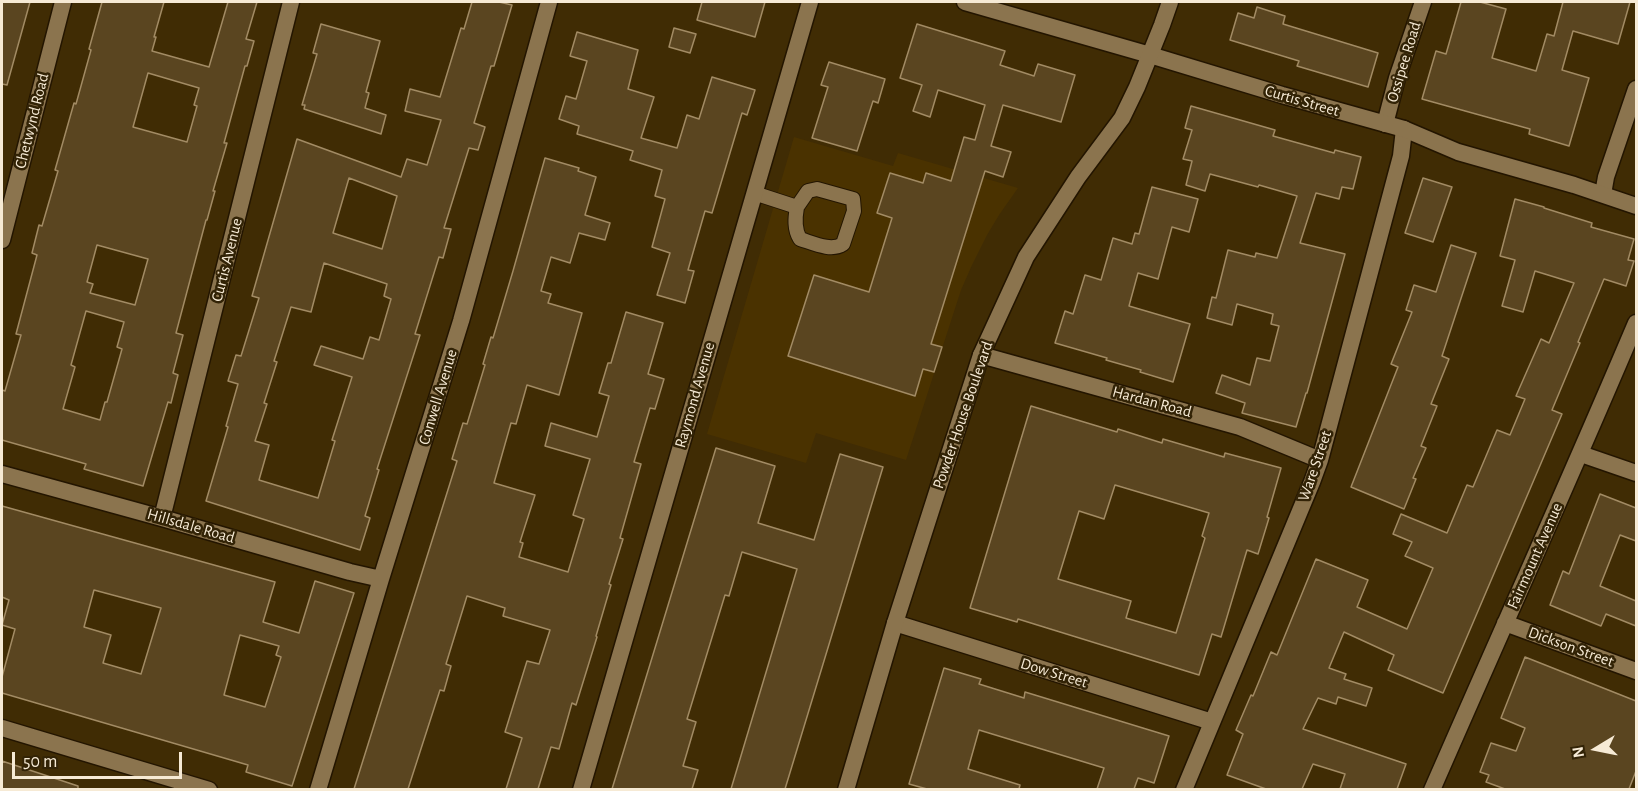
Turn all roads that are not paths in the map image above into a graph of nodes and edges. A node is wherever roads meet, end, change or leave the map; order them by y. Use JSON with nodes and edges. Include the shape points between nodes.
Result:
{"nodes":[{"id":1,"x":63,"y":2,"type":"edge"},
{"id":2,"x":291,"y":2,"type":"edge"},
{"id":3,"x":549,"y":2,"type":"edge"},
{"id":4,"x":810,"y":2,"type":"edge"},
{"id":5,"x":965,"y":2,"type":"edge"},
{"id":6,"x":1170,"y":2,"type":"edge"},
{"id":7,"x":1423,"y":2,"type":"edge"},
{"id":8,"x":1150,"y":55,"type":"junction"},
{"id":9,"x":1636,"y":89,"type":"edge"},
{"id":10,"x":1385,"y":123,"type":"junction"},
{"id":11,"x":1404,"y":129,"type":"junction"},
{"id":12,"x":754,"y":194,"type":"junction"},
{"id":13,"x":1603,"y":195,"type":"junction"},
{"id":14,"x":1636,"y":206,"type":"edge"},
{"id":15,"x":797,"y":207,"type":"junction"},
{"id":16,"x":2,"y":240,"type":"edge"},
{"id":17,"x":1636,"y":323,"type":"edge"},
{"id":18,"x":981,"y":355,"type":"junction"},
{"id":19,"x":1581,"y":454,"type":"junction"},
{"id":20,"x":1320,"y":460,"type":"junction"},
{"id":21,"x":1636,"y":473,"type":"edge"},
{"id":22,"x":2,"y":474,"type":"edge"},
{"id":23,"x":162,"y":518,"type":"junction"},
{"id":24,"x":381,"y":579,"type":"junction"},
{"id":25,"x":896,"y":623,"type":"junction"},
{"id":26,"x":1505,"y":623,"type":"junction"},
{"id":27,"x":1636,"y":671,"type":"edge"},
{"id":28,"x":1212,"y":722,"type":"junction"},
{"id":29,"x":2,"y":728,"type":"edge"},
{"id":30,"x":209,"y":789,"type":"edge"},
{"id":31,"x":318,"y":789,"type":"edge"},
{"id":32,"x":581,"y":789,"type":"edge"},
{"id":33,"x":846,"y":789,"type":"edge"},
{"id":34,"x":1184,"y":789,"type":"edge"},
{"id":35,"x":1432,"y":789,"type":"edge"}],
"edges":[{"from":1,"to":16,"type":"street","name":"Chetwynd Road"},
{"from":2,"to":23,"type":"street","name":"Curtis Avenue"},
{"from":3,"to":24,"type":"street","name":"Conwell Avenue","via":[[461,321]]},
{"from":4,"to":12,"type":"street","name":"Raymond Avenue"},
{"from":5,"to":8,"type":"street","name":"Curtis Street"},
{"from":6,"to":8,"type":"street","name":"Powder House Boulevard"},
{"from":7,"to":10,"type":"street","name":"Ossipee Road"},
{"from":8,"to":10,"type":"street","name":"Curtis Street"},
{"from":8,"to":18,"type":"street","name":"Powder House Boulevard","via":[[1122,118],[1026,257]]},
{"from":9,"to":13,"type":"street"},
{"from":10,"to":11,"type":"street","name":"Curtis Street"},
{"from":11,"to":13,"type":"street","name":"Curtis Street","via":[[1458,152]]},
{"from":11,"to":20,"type":"street","name":"Ware Street","via":[[1401,156]]},
{"from":12,"to":15,"type":"lane"},
{"from":12,"to":32,"type":"street","name":"Raymond Avenue"},
{"from":13,"to":14,"type":"street","name":"Curtis Street"},
{"from":15,"to":15,"type":"lane","via":[[808,191],[817,189],[853,198],[854,210],[843,244],[832,248],[800,239],[796,233]]},
{"from":17,"to":19,"type":"street","name":"Fairmount Avenue"},
{"from":18,"to":20,"type":"street","name":"Hardan Road","via":[[1242,427]]},
{"from":18,"to":25,"type":"street","name":"Powder House Boulevard"},
{"from":19,"to":21,"type":"street"},
{"from":19,"to":26,"type":"street","name":"Fairmount Avenue"},
{"from":20,"to":28,"type":"street","name":"Ware Street"},
{"from":22,"to":23,"type":"street","name":"Hillsdale Road"},
{"from":23,"to":24,"type":"street","name":"Hillsdale Road"},
{"from":24,"to":31,"type":"street","name":"Conwell Avenue"},
{"from":25,"to":28,"type":"street","name":"Dow Street"},
{"from":25,"to":33,"type":"street","name":"Powder House Boulevard"},
{"from":26,"to":27,"type":"street","name":"Dickson Street"},
{"from":26,"to":35,"type":"street","name":"Fairmount Avenue"},
{"from":28,"to":34,"type":"street","name":"Ware Street"},
{"from":29,"to":30,"type":"street"}]}
